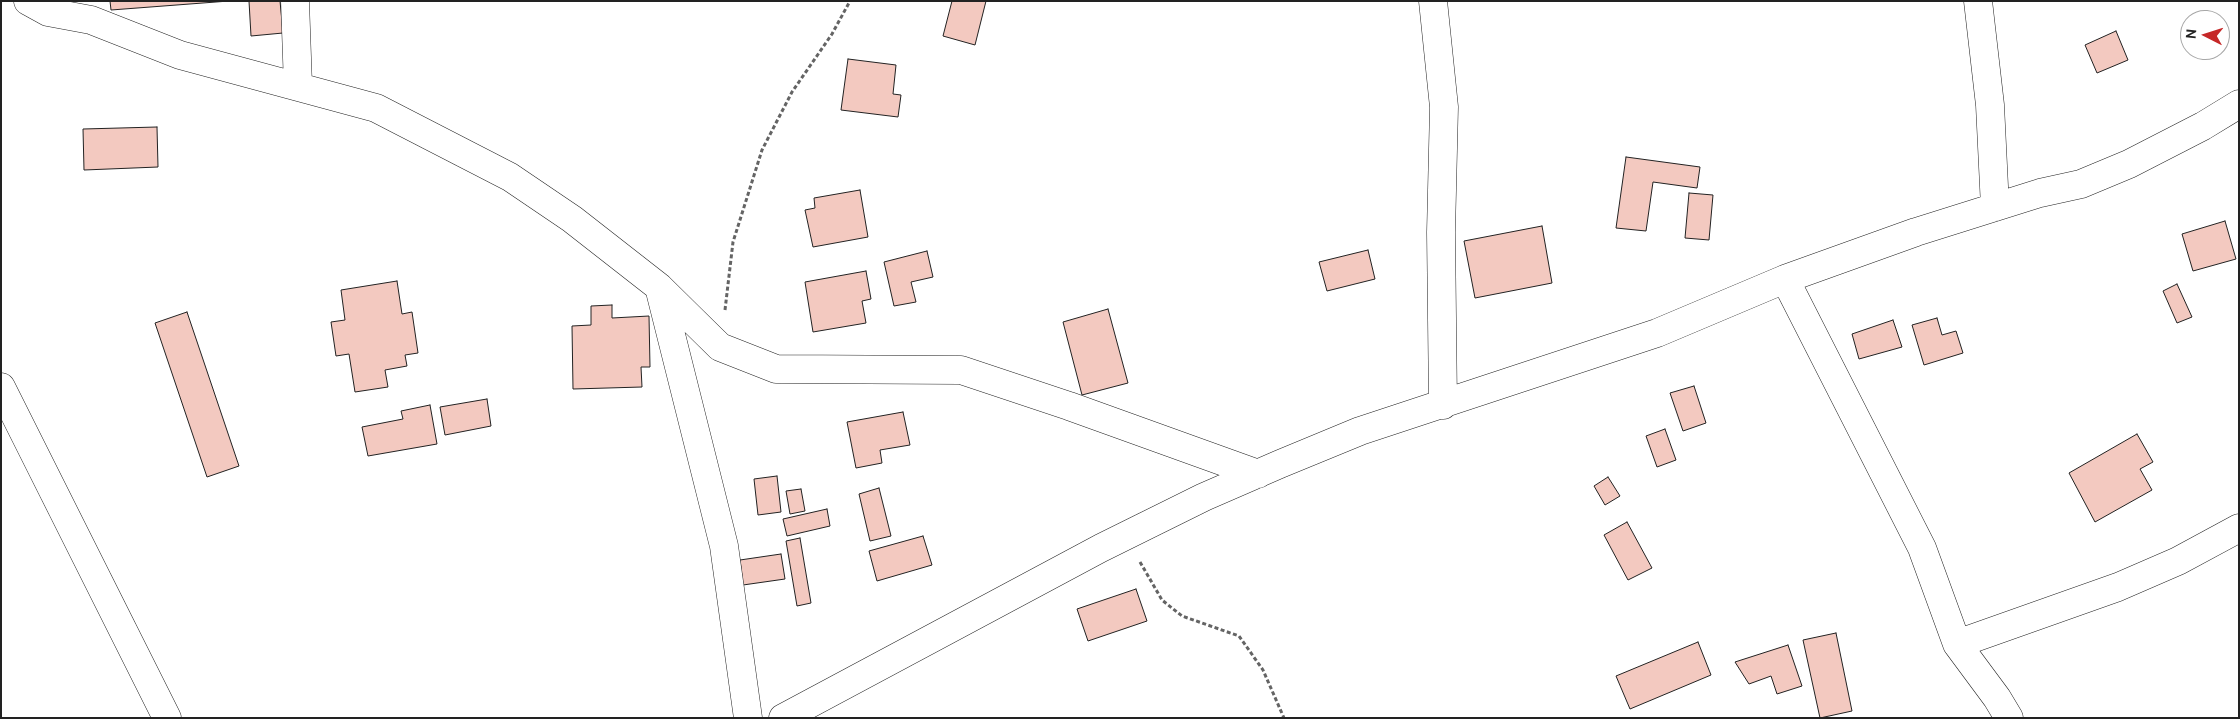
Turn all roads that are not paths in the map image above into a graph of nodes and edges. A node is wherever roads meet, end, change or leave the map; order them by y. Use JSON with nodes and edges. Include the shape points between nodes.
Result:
{"nodes":[{"id":1,"x":28,"y":1,"type":"edge"},
{"id":2,"x":295,"y":1,"type":"edge"},
{"id":3,"x":1433,"y":1,"type":"edge"},
{"id":4,"x":1978,"y":1,"type":"edge"},
{"id":5,"x":298,"y":86,"type":"junction"},
{"id":6,"x":2239,"y":104,"type":"edge"},
{"id":7,"x":1995,"y":207,"type":"junction"},
{"id":8,"x":1786,"y":279,"type":"junction"},
{"id":9,"x":659,"y":287,"type":"junction"},
{"id":10,"x":1,"y":388,"type":"edge"},
{"id":11,"x":1443,"y":405,"type":"junction"},
{"id":12,"x":1258,"y":474,"type":"junction"},
{"id":13,"x":2239,"y":528,"type":"edge"},
{"id":14,"x":1957,"y":644,"type":"junction"},
{"id":15,"x":167,"y":718,"type":"edge"},
{"id":16,"x":748,"y":718,"type":"edge"},
{"id":17,"x":783,"y":718,"type":"edge"},
{"id":18,"x":2009,"y":718,"type":"edge"}],
"edges":[{"from":1,"to":5,"type":"street","via":[[48,12],[91,20],[180,55]]},
{"from":2,"to":5,"type":"street"},
{"from":3,"to":11,"type":"street","via":[[1444,107],[1440,232]]},
{"from":4,"to":7,"type":"street","via":[[1990,105]]},
{"from":5,"to":9,"type":"street","via":[[376,108],[510,177],[572,219]]},
{"from":6,"to":7,"type":"street","via":[[2129,164],[2081,184]]},
{"from":7,"to":8,"type":"street"},
{"from":8,"to":11,"type":"street","via":[[1656,333]]},
{"from":8,"to":14,"type":"street","via":[[1922,548]]},
{"from":9,"to":12,"type":"street","via":[[720,348],[776,370],[961,370]]},
{"from":9,"to":16,"type":"street","via":[[724,546]]},
{"from":10,"to":15,"type":"street"},
{"from":11,"to":12,"type":"street","via":[[1360,431]]},
{"from":12,"to":17,"type":"street","via":[[1127,536]]},
{"from":13,"to":14,"type":"street","via":[[2178,561],[2118,587]]},
{"from":14,"to":18,"type":"street"}]}
